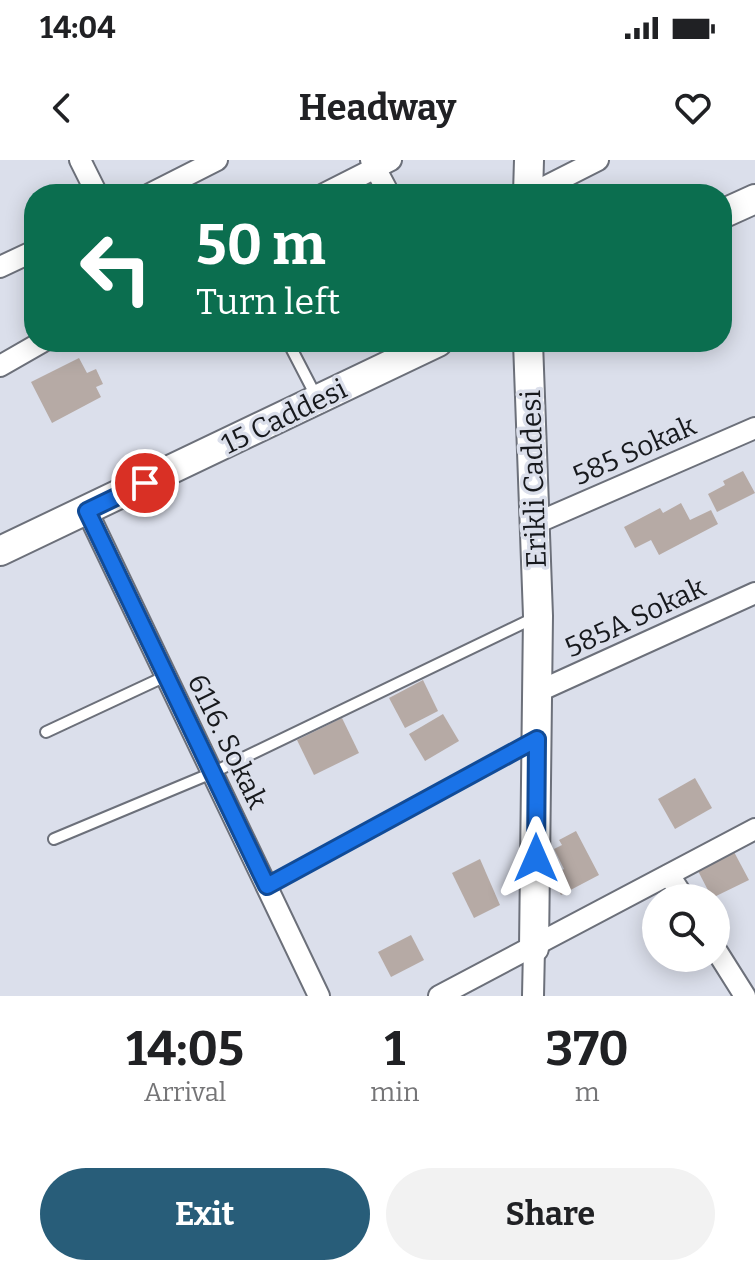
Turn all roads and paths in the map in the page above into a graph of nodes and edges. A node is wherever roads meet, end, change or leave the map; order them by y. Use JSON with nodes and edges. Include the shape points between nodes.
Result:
{"nodes":[{"id":1,"x":80,"y":160,"type":"edge"},
{"id":2,"x":217,"y":160,"type":"edge"},
{"id":3,"x":529,"y":160,"type":"edge"},
{"id":4,"x":598,"y":160,"type":"edge"},
{"id":5,"x":379,"y":163,"type":"edge"},
{"id":6,"x":92,"y":184,"type":"edge"},
{"id":7,"x":170,"y":184,"type":"edge"},
{"id":8,"x":342,"y":184,"type":"edge"},
{"id":9,"x":386,"y":184,"type":"edge"},
{"id":10,"x":530,"y":184,"type":"edge"},
{"id":11,"x":550,"y":184,"type":"edge"},
{"id":12,"x":755,"y":199,"type":"edge"},
{"id":13,"x":732,"y":209,"type":"edge"},
{"id":14,"x":24,"y":256,"type":"edge"},
{"id":15,"x":0,"y":267,"type":"edge"},
{"id":16,"x":24,"y":352,"type":"edge"},
{"id":17,"x":293,"y":352,"type":"edge"},
{"id":18,"x":417,"y":352,"type":"edge"},
{"id":19,"x":528,"y":352,"type":"edge"},
{"id":20,"x":0,"y":366,"type":"edge"},
{"id":21,"x":318,"y":400,"type":"junction"},
{"id":22,"x":755,"y":428,"type":"edge"},
{"id":23,"x":87,"y":511,"type":"junction"},
{"id":24,"x":534,"y":524,"type":"junction"},
{"id":25,"x":0,"y":551,"type":"edge"},
{"id":26,"x":755,"y":593,"type":"edge"},
{"id":27,"x":538,"y":616,"type":"junction"},
{"id":28,"x":166,"y":676,"type":"junction"},
{"id":29,"x":537,"y":692,"type":"junction"},
{"id":30,"x":46,"y":732,"type":"dead end"},
{"id":31,"x":537,"y":739,"type":"junction"},
{"id":32,"x":212,"y":773,"type":"junction"},
{"id":33,"x":755,"y":829,"type":"edge"},
{"id":34,"x":54,"y":839,"type":"dead end"},
{"id":35,"x":669,"y":875,"type":"junction"},
{"id":36,"x":675,"y":884,"type":"edge"},
{"id":37,"x":267,"y":886,"type":"junction"},
{"id":38,"x":534,"y":948,"type":"junction"},
{"id":39,"x":730,"y":972,"type":"edge"},
{"id":40,"x":319,"y":996,"type":"edge"},
{"id":41,"x":439,"y":996,"type":"edge"},
{"id":42,"x":533,"y":996,"type":"edge"},
{"id":43,"x":745,"y":996,"type":"edge"}],
"edges":[{"from":1,"to":6,"type":"street"},
{"from":2,"to":7,"type":"street"},
{"from":3,"to":10,"type":"street"},
{"from":4,"to":11,"type":"street"},
{"from":5,"to":8,"type":"street"},
{"from":5,"to":9,"type":"street"},
{"from":12,"to":13,"type":"street"},
{"from":14,"to":15,"type":"street"},
{"from":16,"to":20,"type":"street"},
{"from":17,"to":21,"type":"lane"},
{"from":18,"to":21,"type":"street","name":"15 Caddesi"},
{"from":19,"to":24,"type":"street","name":"Erikli Caddesi"},
{"from":21,"to":23,"type":"street","name":"15 Caddesi"},
{"from":22,"to":24,"type":"street","name":"585 Sokak"},
{"from":23,"to":25,"type":"street","name":"15 Caddesi"},
{"from":23,"to":28,"type":"street","name":"6116. Sokak"},
{"from":24,"to":27,"type":"street","name":"Erikli Caddesi"},
{"from":26,"to":29,"type":"street","name":"585A Sokak"},
{"from":27,"to":29,"type":"street","name":"Erikli Caddesi"},
{"from":27,"to":32,"type":"lane"},
{"from":28,"to":30,"type":"lane"},
{"from":28,"to":32,"type":"street","name":"6116. Sokak"},
{"from":29,"to":31,"type":"street","name":"Erikli Caddesi"},
{"from":31,"to":37,"type":"lane"},
{"from":31,"to":38,"type":"street","name":"Erikli Caddesi"},
{"from":32,"to":34,"type":"lane"},
{"from":32,"to":37,"type":"street","name":"6116. Sokak"},
{"from":33,"to":35,"type":"street"},
{"from":35,"to":36,"type":"street"},
{"from":35,"to":38,"type":"street"},
{"from":37,"to":40,"type":"street","name":"6116. Sokak"},
{"from":38,"to":41,"type":"street"},
{"from":38,"to":42,"type":"street"},
{"from":39,"to":43,"type":"street"}]}
